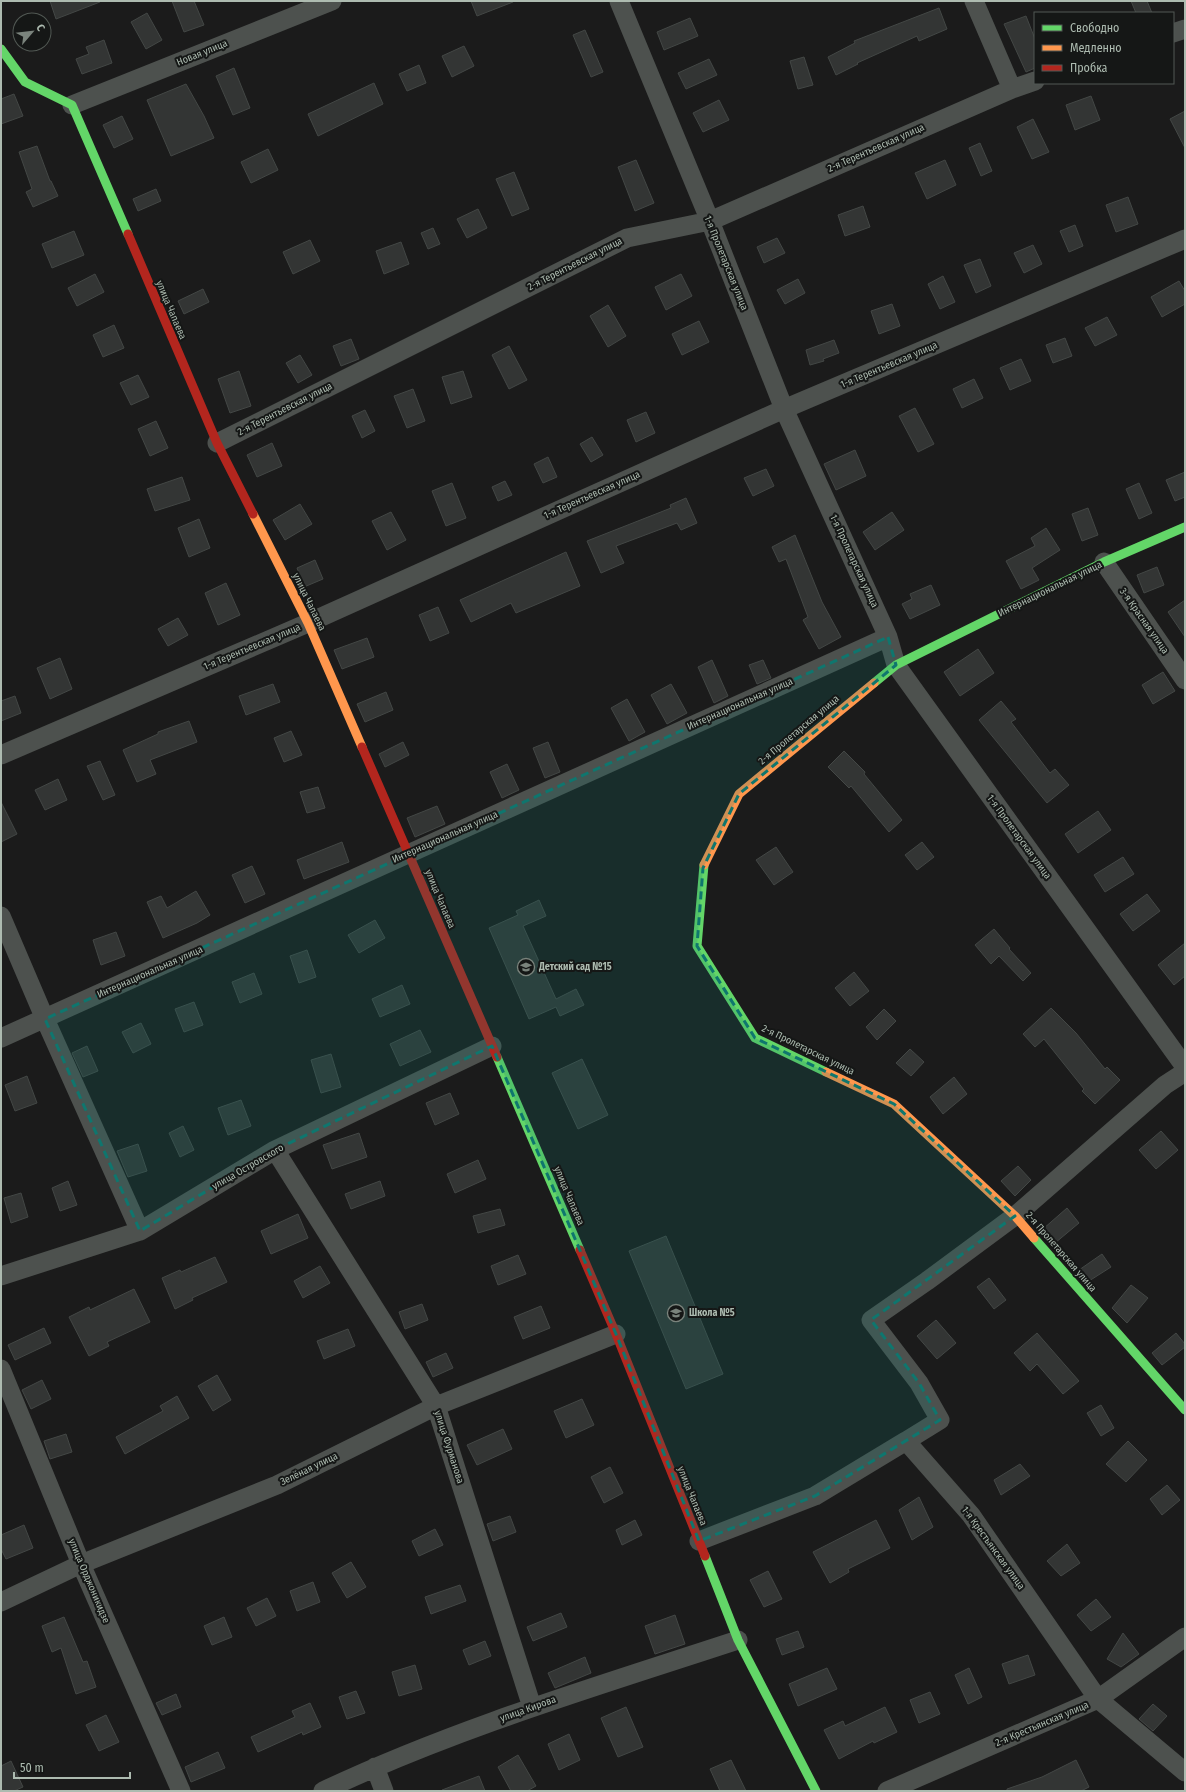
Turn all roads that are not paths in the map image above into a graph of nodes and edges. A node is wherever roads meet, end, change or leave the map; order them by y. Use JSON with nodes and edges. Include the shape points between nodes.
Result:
{"nodes":[{"id":1,"x":332,"y":1,"type":"edge"},
{"id":2,"x":619,"y":1,"type":"edge"},
{"id":3,"x":974,"y":1,"type":"edge"},
{"id":4,"x":1185,"y":29,"type":"edge"},
{"id":5,"x":1174,"y":33,"type":"edge"},
{"id":6,"x":1,"y":49,"type":"edge"},
{"id":7,"x":1034,"y":81,"type":"edge"},
{"id":8,"x":1012,"y":89,"type":"junction"},
{"id":9,"x":72,"y":105,"type":"junction"},
{"id":10,"x":710,"y":221,"type":"junction"},
{"id":11,"x":1185,"y":239,"type":"edge"},
{"id":12,"x":784,"y":409,"type":"junction"},
{"id":13,"x":216,"y":443,"type":"junction"},
{"id":14,"x":1185,"y":527,"type":"edge"},
{"id":15,"x":1104,"y":562,"type":"junction"},
{"id":16,"x":308,"y":623,"type":"junction"},
{"id":17,"x":888,"y":637,"type":"junction"},
{"id":18,"x":896,"y":665,"type":"junction"},
{"id":19,"x":1185,"y":680,"type":"edge"},
{"id":20,"x":1,"y":755,"type":"edge"},
{"id":21,"x":409,"y":854,"type":"junction"},
{"id":22,"x":1,"y":916,"type":"edge"},
{"id":23,"x":45,"y":1019,"type":"junction"},
{"id":24,"x":1,"y":1038,"type":"edge"},
{"id":25,"x":492,"y":1046,"type":"junction"},
{"id":26,"x":1185,"y":1067,"type":"edge"},
{"id":27,"x":1185,"y":1072,"type":"edge"},
{"id":28,"x":276,"y":1150,"type":"junction"},
{"id":29,"x":1015,"y":1216,"type":"junction"},
{"id":30,"x":140,"y":1231,"type":"junction"},
{"id":31,"x":1,"y":1276,"type":"edge"},
{"id":32,"x":616,"y":1334,"type":"junction"},
{"id":33,"x":1,"y":1370,"type":"edge"},
{"id":34,"x":436,"y":1406,"type":"junction"},
{"id":35,"x":1185,"y":1410,"type":"edge"},
{"id":36,"x":906,"y":1441,"type":"junction"},
{"id":37,"x":698,"y":1541,"type":"junction"},
{"id":38,"x":81,"y":1564,"type":"junction"},
{"id":39,"x":1,"y":1602,"type":"edge"},
{"id":40,"x":1185,"y":1637,"type":"edge"},
{"id":41,"x":738,"y":1640,"type":"junction"},
{"id":42,"x":1098,"y":1699,"type":"junction"},
{"id":43,"x":532,"y":1707,"type":"junction"},
{"id":44,"x":375,"y":1766,"type":"junction"},
{"id":45,"x":1185,"y":1772,"type":"edge"},
{"id":46,"x":181,"y":1791,"type":"edge"},
{"id":47,"x":323,"y":1791,"type":"edge"},
{"id":48,"x":384,"y":1791,"type":"edge"},
{"id":49,"x":816,"y":1791,"type":"edge"},
{"id":50,"x":887,"y":1791,"type":"edge"}],
"edges":[{"from":1,"to":9,"type":"street","name":"Новая улица"},
{"from":2,"to":10,"type":"street","name":"1-я Пролетарская улица"},
{"from":3,"to":8,"type":"street"},
{"from":4,"to":5,"type":"street"},
{"from":6,"to":9,"type":"street","via":[[25,82]]},
{"from":7,"to":8,"type":"street","name":"2-я Терентьевская улица"},
{"from":8,"to":10,"type":"street","name":"2-я Терентьевская улица"},
{"from":9,"to":13,"type":"street","name":"улица Чапаева"},
{"from":10,"to":12,"type":"street","name":"1-я Пролетарская улица"},
{"from":10,"to":13,"type":"street","name":"2-я Терентьевская улица","via":[[627,238]]},
{"from":11,"to":12,"type":"street","name":"1-я Терентьевская улица"},
{"from":12,"to":16,"type":"street","name":"1-я Терентьевская улица"},
{"from":12,"to":17,"type":"street","name":"1-я Пролетарская улица"},
{"from":13,"to":16,"type":"street","name":"улица Чапаева"},
{"from":14,"to":15,"type":"street","name":"Интернациональная улица"},
{"from":15,"to":18,"type":"street","name":"Интернациональная улица"},
{"from":15,"to":19,"type":"street","name":"3-я Красная улица"},
{"from":16,"to":20,"type":"street","name":"1-я Терентьевская улица"},
{"from":16,"to":21,"type":"street","name":"улица Чапаева"},
{"from":17,"to":18,"type":"street","name":"1-я Пролетарская улица"},
{"from":17,"to":21,"type":"street","name":"Интернациональная улица"},
{"from":18,"to":26,"type":"street","name":"1-я Пролетарская улица"},
{"from":18,"to":29,"type":"street","name":"2-я Пролетарская улица","via":[[740,794],[703,868],[698,946],[755,1038],[894,1104]]},
{"from":21,"to":23,"type":"street","name":"Интернациональная улица"},
{"from":21,"to":25,"type":"street","name":"улица Чапаева"},
{"from":22,"to":23,"type":"street"},
{"from":23,"to":24,"type":"street","name":"Интернациональная улица"},
{"from":23,"to":30,"type":"street"},
{"from":25,"to":28,"type":"street","name":"улица Островского"},
{"from":25,"to":32,"type":"street","name":"улица Чапаева"},
{"from":27,"to":29,"type":"street","via":[[1165,1085]]},
{"from":28,"to":30,"type":"street","name":"улица Островского"},
{"from":28,"to":34,"type":"street","name":"улица Фурманова"},
{"from":29,"to":35,"type":"street","name":"2-я Пролетарская улица"},
{"from":29,"to":36,"type":"street","via":[[871,1320],[919,1383],[940,1420]]},
{"from":30,"to":31,"type":"street","name":"улица Островского"},
{"from":32,"to":34,"type":"street","name":"Зелёная улица"},
{"from":32,"to":37,"type":"street","name":"улица Чапаева"},
{"from":33,"to":38,"type":"street","name":"улица Орджоникидзе"},
{"from":34,"to":38,"type":"street","name":"Зелёная улица","via":[[277,1485]]},
{"from":34,"to":43,"type":"street","name":"улица Фурманова"},
{"from":36,"to":37,"type":"street","via":[[815,1496]]},
{"from":36,"to":42,"type":"street","name":"1-я Крестьянская улица","via":[[971,1515]]},
{"from":37,"to":41,"type":"street","name":"улица Чапаева"},
{"from":38,"to":39,"type":"street","name":"Зелёная улица"},
{"from":38,"to":46,"type":"street","name":"улица Орджоникидзе"},
{"from":40,"to":42,"type":"street","name":"2-я Крестьянская улица"},
{"from":41,"to":43,"type":"street","name":"улица Кирова"},
{"from":41,"to":49,"type":"street","name":"улица Чапаева"},
{"from":42,"to":45,"type":"street","name":"1-я Крестьянская улица"},
{"from":42,"to":50,"type":"street","name":"2-я Крестьянская улица"},
{"from":43,"to":44,"type":"street","name":"улица Кирова"},
{"from":44,"to":47,"type":"street","name":"улица Кирова"},
{"from":44,"to":48,"type":"street"}]}
